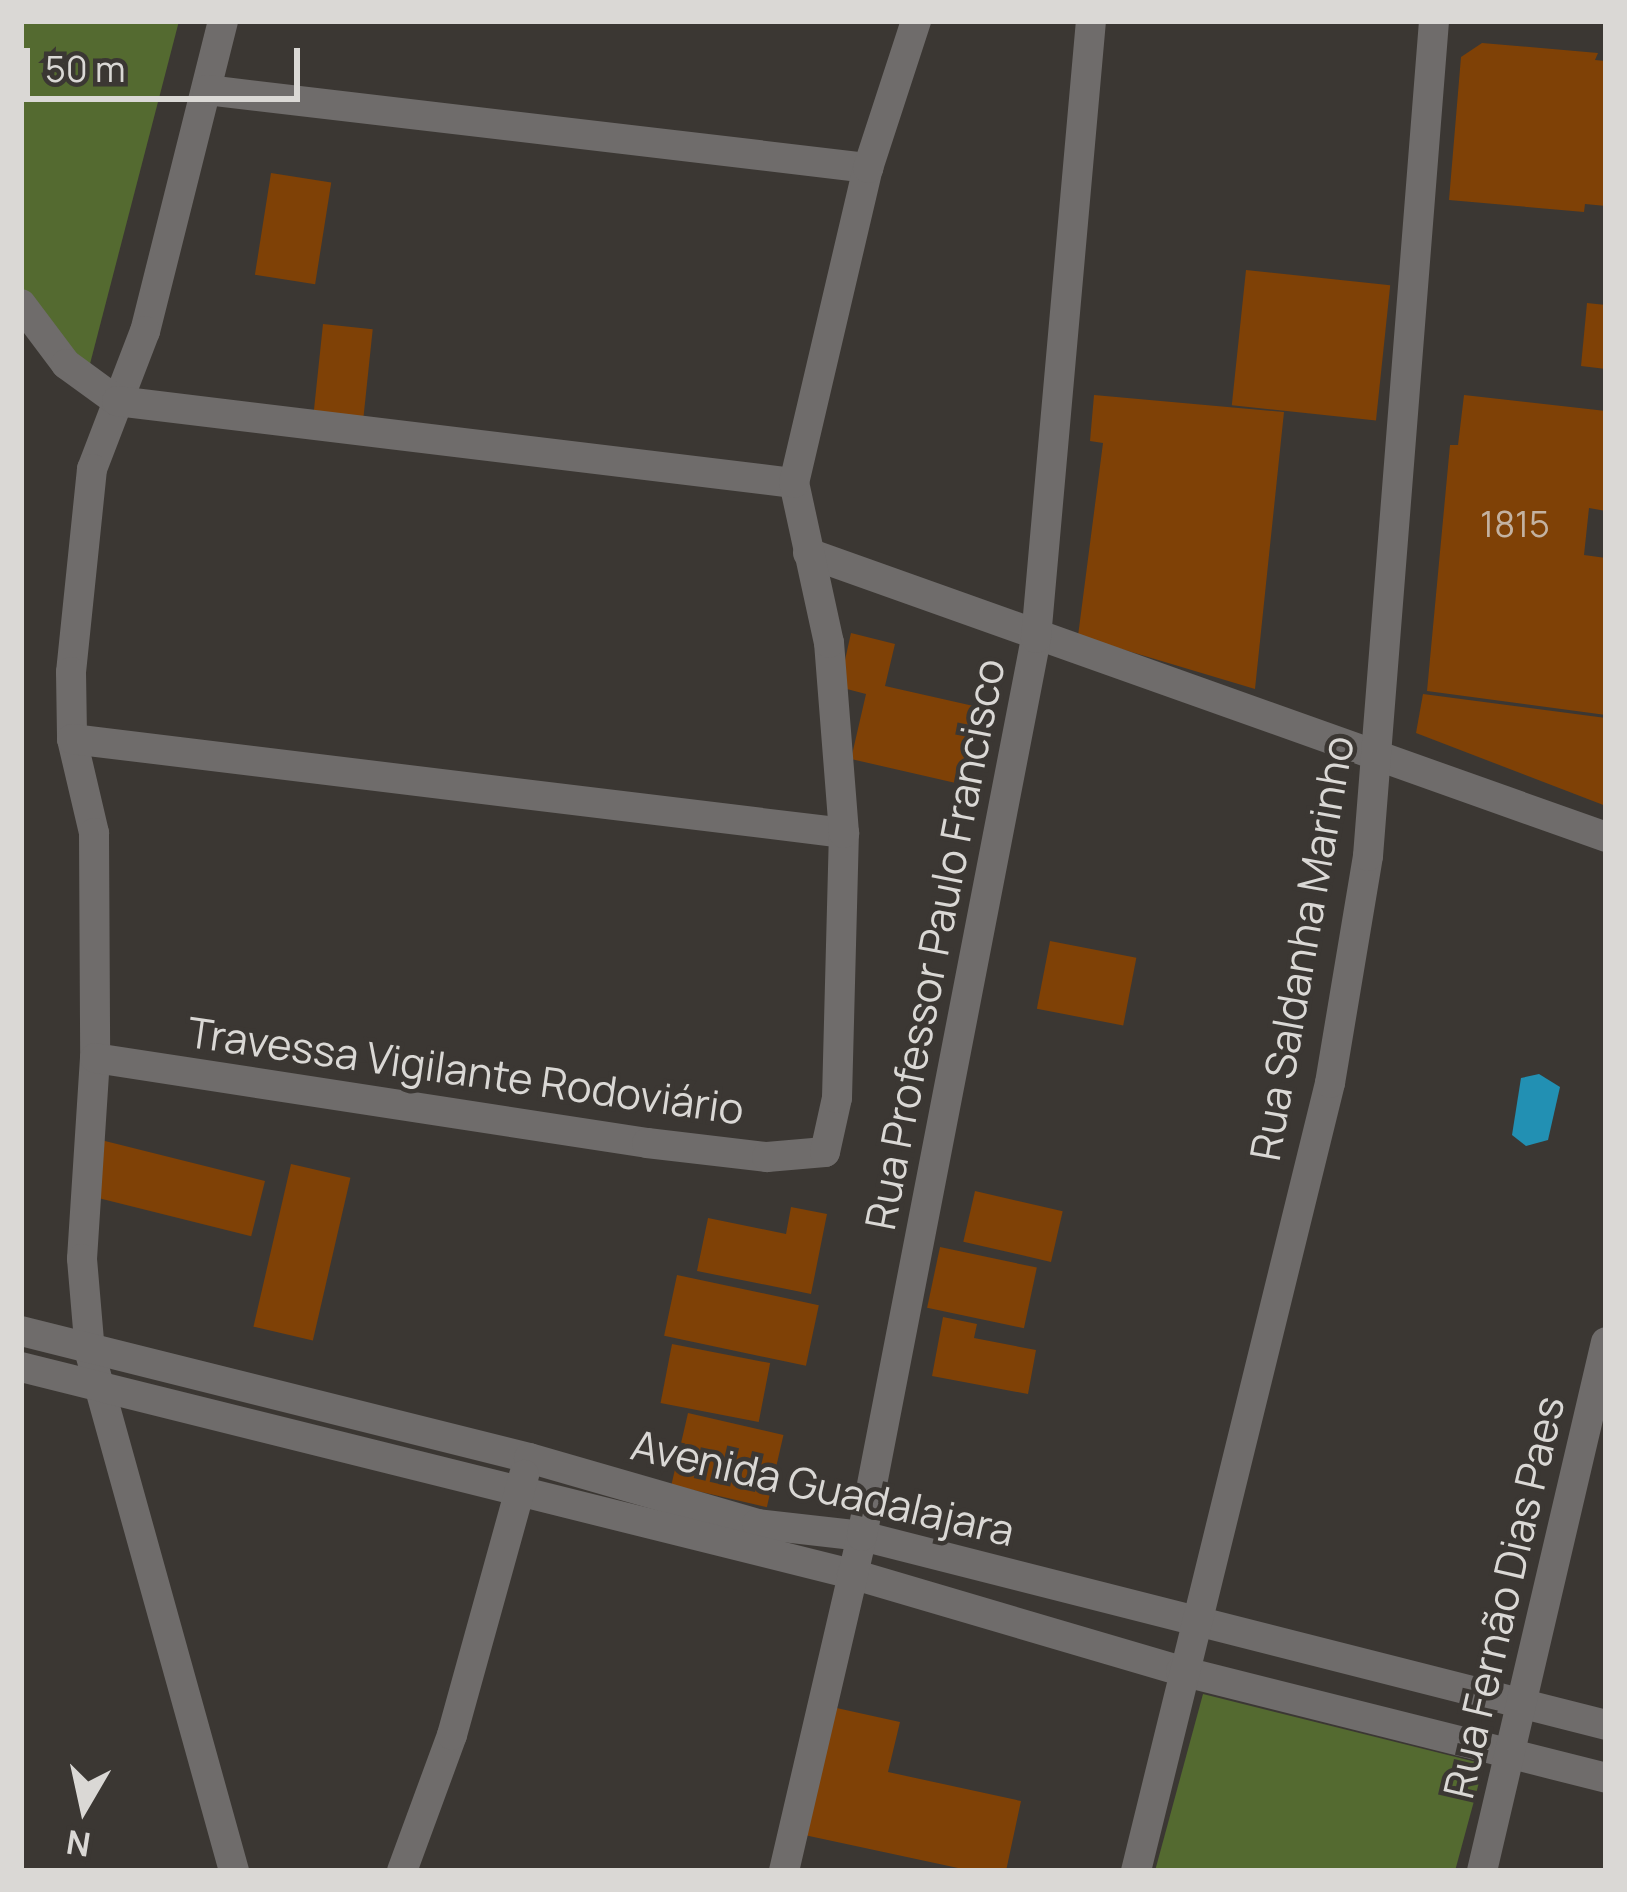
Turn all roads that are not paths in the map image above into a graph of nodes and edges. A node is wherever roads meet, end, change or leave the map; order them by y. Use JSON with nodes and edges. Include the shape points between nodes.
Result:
{"nodes":[{"id":1,"x":223,"y":21,"type":"edge"},
{"id":2,"x":916,"y":21,"type":"edge"},
{"id":3,"x":1091,"y":21,"type":"edge"},
{"id":4,"x":1434,"y":21,"type":"edge"},
{"id":5,"x":207,"y":90,"type":"junction"},
{"id":6,"x":868,"y":169,"type":"junction"},
{"id":7,"x":21,"y":304,"type":"edge"},
{"id":8,"x":117,"y":401,"type":"junction"},
{"id":9,"x":794,"y":483,"type":"junction"},
{"id":10,"x":808,"y":553,"type":"junction"},
{"id":11,"x":1036,"y":638,"type":"junction"},
{"id":12,"x":72,"y":739,"type":"junction"},
{"id":13,"x":1380,"y":761,"type":"junction"},
{"id":14,"x":844,"y":833,"type":"junction"},
{"id":15,"x":1606,"y":837,"type":"edge"},
{"id":16,"x":95,"y":1058,"type":"junction"},
{"id":17,"x":21,"y":1331,"type":"edge"},
{"id":18,"x":1606,"y":1342,"type":"edge"},
{"id":19,"x":21,"y":1367,"type":"edge"},
{"id":20,"x":93,"y":1367,"type":"junction"},
{"id":21,"x":529,"y":1458,"type":"junction"},
{"id":22,"x":520,"y":1493,"type":"junction"},
{"id":23,"x":862,"y":1536,"type":"junction"},
{"id":24,"x":852,"y":1574,"type":"junction"},
{"id":25,"x":1193,"y":1618,"type":"junction"},
{"id":26,"x":1181,"y":1671,"type":"junction"},
{"id":27,"x":1523,"y":1700,"type":"junction"},
{"id":28,"x":1606,"y":1725,"type":"edge"},
{"id":29,"x":1511,"y":1752,"type":"junction"},
{"id":30,"x":1606,"y":1778,"type":"edge"},
{"id":31,"x":234,"y":1871,"type":"edge"},
{"id":32,"x":402,"y":1871,"type":"edge"},
{"id":33,"x":784,"y":1871,"type":"edge"},
{"id":34,"x":1136,"y":1871,"type":"edge"},
{"id":35,"x":1482,"y":1871,"type":"edge"}],
"edges":[{"from":1,"to":5,"type":"street"},
{"from":2,"to":6,"type":"street"},
{"from":3,"to":11,"type":"street","name":"Rua Professor Paulo Francisco"},
{"from":4,"to":13,"type":"street","name":"Rua Saldanha Marinho"},
{"from":5,"to":6,"type":"street"},
{"from":5,"to":8,"type":"street","via":[[145,331]]},
{"from":6,"to":9,"type":"street"},
{"from":7,"to":8,"type":"street","via":[[67,364]]},
{"from":8,"to":9,"type":"street"},
{"from":8,"to":12,"type":"street","via":[[92,469],[82,539]]},
{"from":9,"to":10,"type":"street"},
{"from":10,"to":11,"type":"street"},
{"from":10,"to":14,"type":"street","via":[[829,643]]},
{"from":11,"to":13,"type":"street"},
{"from":11,"to":23,"type":"street","name":"Rua Professor Paulo Francisco"},
{"from":12,"to":14,"type":"street"},
{"from":12,"to":16,"type":"street","via":[[94,832]]},
{"from":13,"to":15,"type":"street"},
{"from":13,"to":25,"type":"street","name":"Rua Saldanha Marinho","via":[[1330,1083]]},
{"from":14,"to":16,"type":"street","name":"Travessa Vigilante Rodoviário","via":[[837,1098],[825,1152],[767,1157],[667,1145]]},
{"from":16,"to":20,"type":"street","via":[[83,1236]]},
{"from":17,"to":20,"type":"street","name":"Avenida Guadalajara"},
{"from":18,"to":27,"type":"street","name":"Rua Fernão Dias Paes"},
{"from":19,"to":20,"type":"street"},
{"from":20,"to":21,"type":"street","name":"Avenida Guadalajara"},
{"from":20,"to":22,"type":"street"},
{"from":20,"to":31,"type":"street"},
{"from":21,"to":22,"type":"street"},
{"from":21,"to":23,"type":"street","name":"Avenida Guadalajara","via":[[757,1524]]},
{"from":22,"to":24,"type":"street"},
{"from":22,"to":32,"type":"street","via":[[458,1716]]},
{"from":23,"to":24,"type":"street","name":"Rua Professor Paulo Francisco"},
{"from":23,"to":25,"type":"street","name":"Avenida Guadalajara"},
{"from":24,"to":26,"type":"street"},
{"from":24,"to":33,"type":"street","name":"Rua Professor Paulo Francisco"},
{"from":25,"to":26,"type":"street","name":"Rua Saldanha Marinho"},
{"from":25,"to":27,"type":"street","name":"Avenida Guadalajara"},
{"from":26,"to":29,"type":"street"},
{"from":26,"to":34,"type":"street","name":"Rua Saldanha Marinho"},
{"from":27,"to":28,"type":"street","name":"Avenida Guadalajara"},
{"from":27,"to":29,"type":"street","name":"Rua Fernão Dias Paes"},
{"from":29,"to":30,"type":"street"},
{"from":29,"to":35,"type":"street","name":"Rua Fernão Dias Paes"}]}
